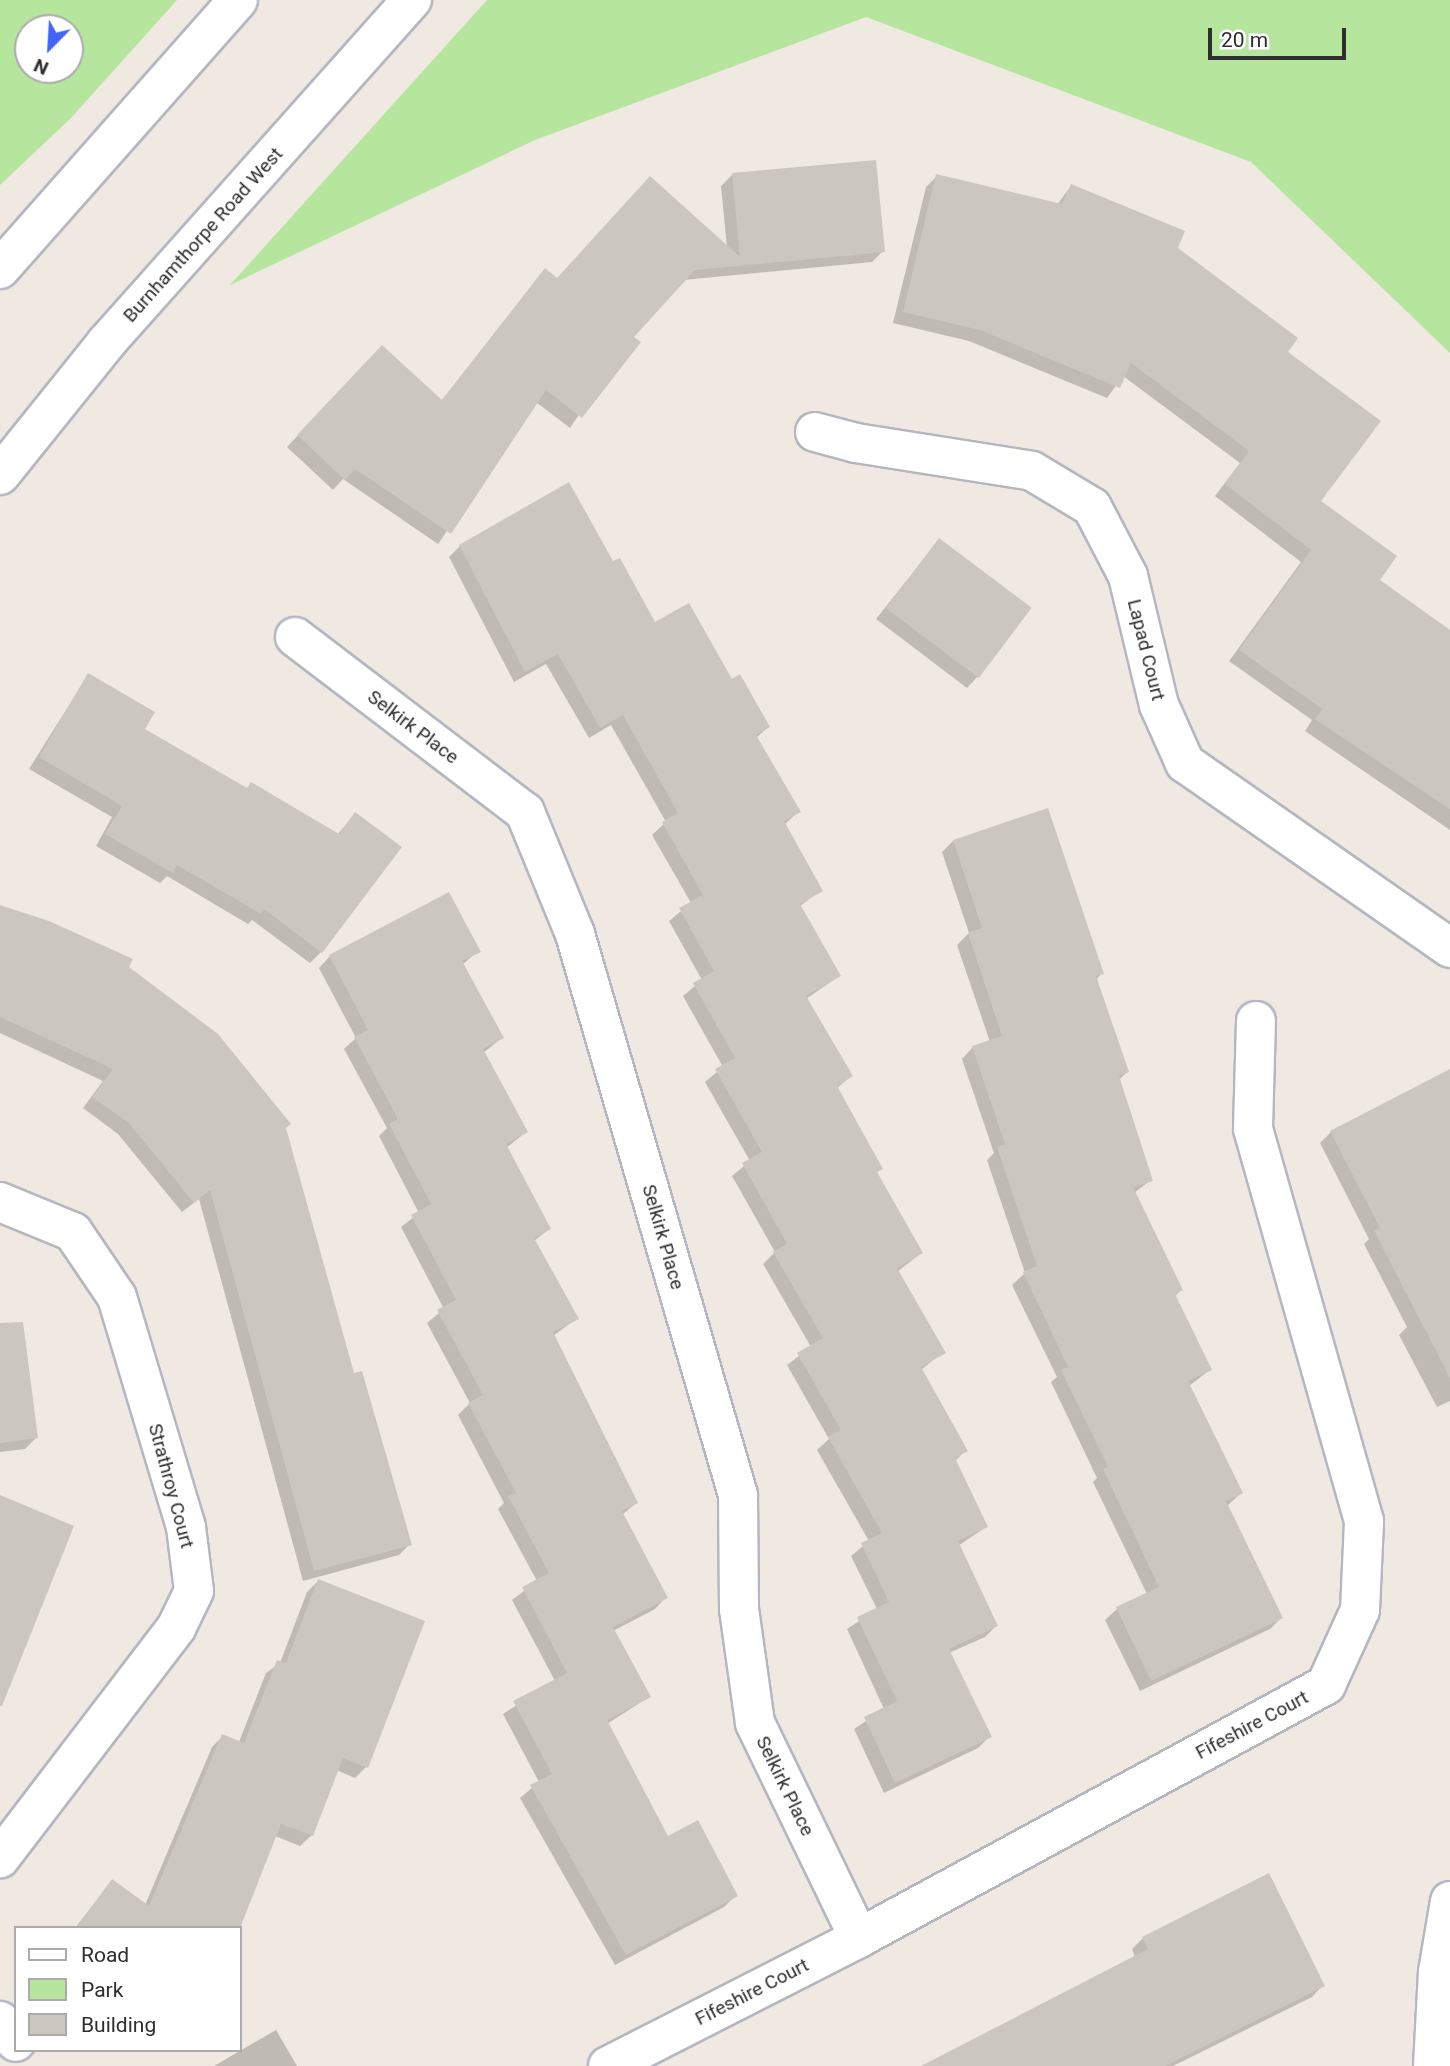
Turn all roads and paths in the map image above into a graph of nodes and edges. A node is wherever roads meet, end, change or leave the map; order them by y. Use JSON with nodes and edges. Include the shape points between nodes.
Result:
{"nodes":[{"id":1,"x":237,"y":0,"type":"edge"},
{"id":2,"x":412,"y":0,"type":"edge"},
{"id":3,"x":0,"y":269,"type":"edge"},
{"id":4,"x":816,"y":432,"type":"dead end"},
{"id":5,"x":0,"y":475,"type":"edge"},
{"id":6,"x":295,"y":637,"type":"dead end"},
{"id":7,"x":1450,"y":948,"type":"edge"},
{"id":8,"x":1256,"y":1021,"type":"dead end"},
{"id":9,"x":0,"y":1202,"type":"edge"},
{"id":10,"x":0,"y":1858,"type":"edge"},
{"id":11,"x":1450,"y":1902,"type":"edge"},
{"id":12,"x":859,"y":1938,"type":"junction"},
{"id":13,"x":0,"y":2021,"type":"edge"},
{"id":14,"x":14,"y":2039,"type":"edge"},
{"id":15,"x":608,"y":2066,"type":"edge"},
{"id":16,"x":1433,"y":2066,"type":"edge"}],
"edges":[{"from":1,"to":3,"type":"street"},
{"from":2,"to":5,"type":"street","name":"Burnhamthorpe Road West","via":[[70,385]]},
{"from":4,"to":7,"type":"street","name":"Lapad Court","via":[[856,443],[1032,471],[1091,507],[1128,576],[1158,705],[1185,763]]},
{"from":6,"to":12,"type":"street","name":"Selkirk Place","via":[[525,812],[575,934],[738,1495],[739,1609],[755,1723]]},
{"from":8,"to":12,"type":"street","name":"Fifeshire Court","via":[[1253,1128],[1364,1521],[1360,1610],[1325,1685]]},
{"from":9,"to":10,"type":"street","name":"Strathroy Court","via":[[73,1231],[117,1297],[186,1527],[194,1591],[176,1628]]},
{"from":11,"to":16,"type":"street","via":[[1438,1972]]},
{"from":12,"to":15,"type":"street","name":"Fifeshire Court"},
{"from":13,"to":14,"type":"street"}]}
